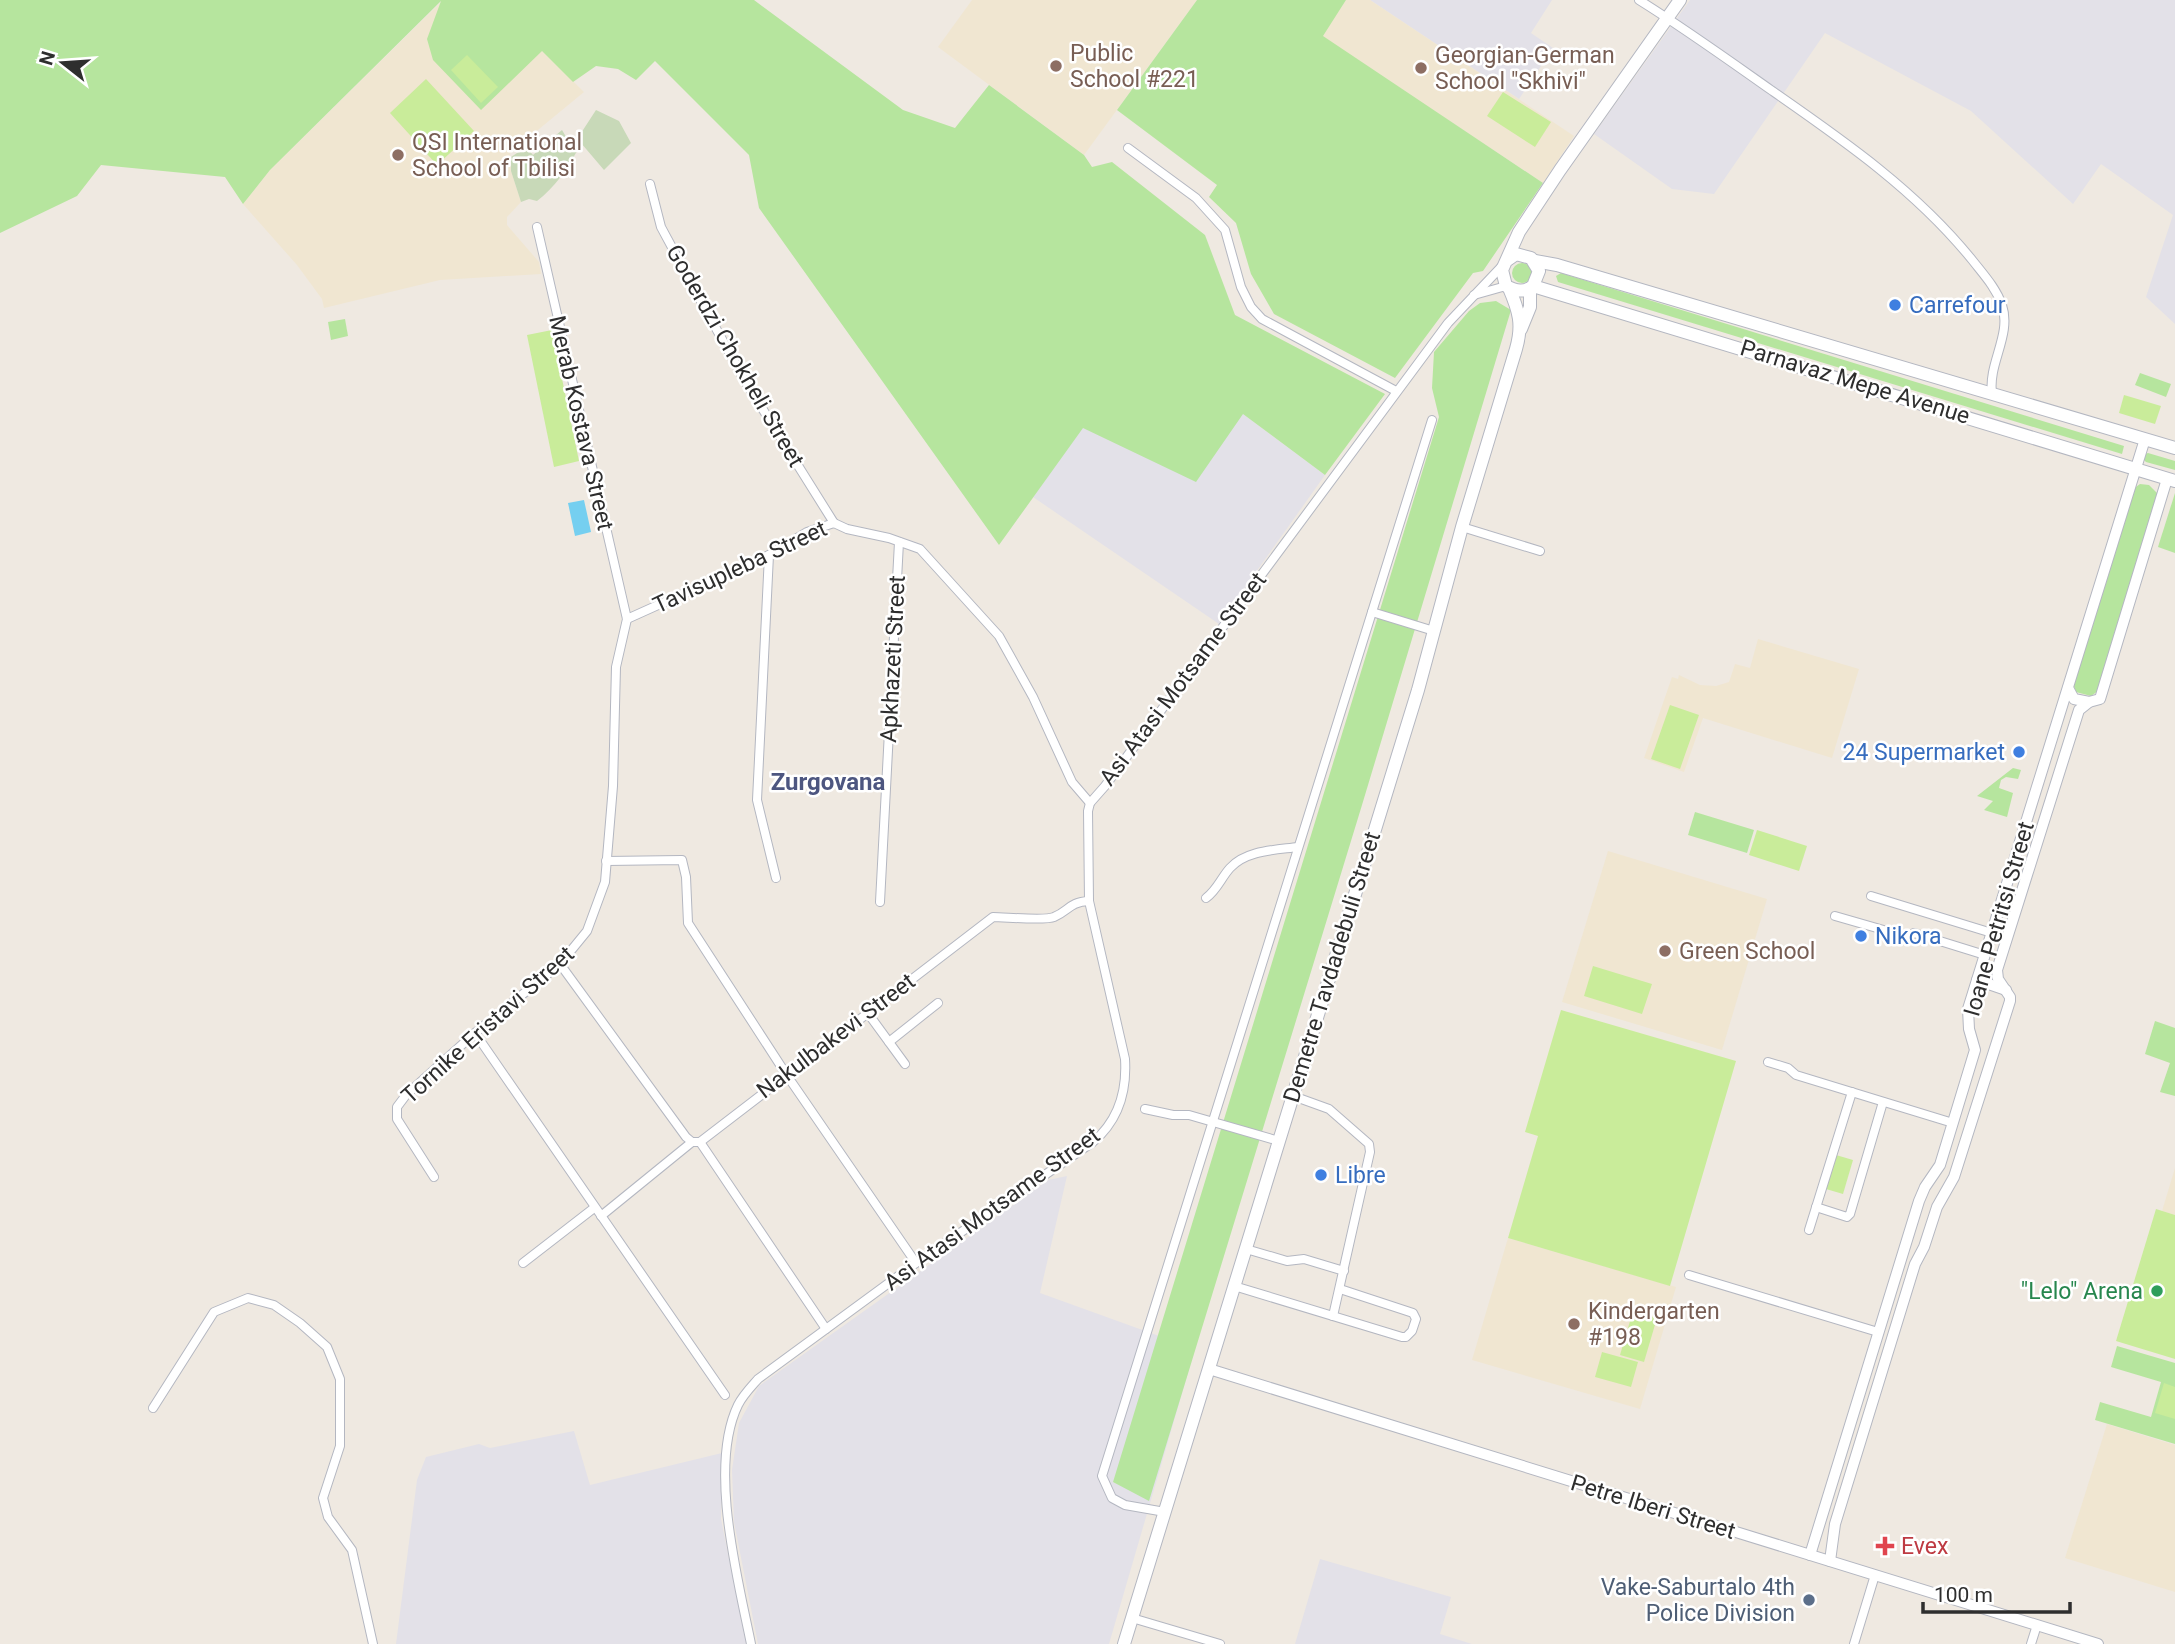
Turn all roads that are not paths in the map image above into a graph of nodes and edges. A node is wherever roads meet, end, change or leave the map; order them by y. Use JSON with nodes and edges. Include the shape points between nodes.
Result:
{"nodes":[{"id":1,"x":1639,"y":0,"type":"edge"},
{"id":2,"x":1680,"y":0,"type":"edge"},
{"id":3,"x":1668,"y":18,"type":"junction"},
{"id":4,"x":1128,"y":148,"type":"dead end"},
{"id":5,"x":650,"y":184,"type":"dead end"},
{"id":6,"x":537,"y":227,"type":"dead end"},
{"id":7,"x":1519,"y":232,"type":"junction"},
{"id":8,"x":1531,"y":258,"type":"junction"},
{"id":9,"x":1504,"y":263,"type":"junction"},
{"id":10,"x":1507,"y":287,"type":"junction"},
{"id":11,"x":1532,"y":287,"type":"junction"},
{"id":12,"x":1560,"y":292,"type":"junction"},
{"id":13,"x":1474,"y":295,"type":"junction"},
{"id":14,"x":1530,"y":307,"type":"junction"},
{"id":15,"x":1521,"y":330,"type":"junction"},
{"id":16,"x":1396,"y":391,"type":"junction"},
{"id":17,"x":1992,"y":393,"type":"junction"},
{"id":18,"x":1432,"y":420,"type":"dead end"},
{"id":19,"x":2145,"y":439,"type":"junction"},
{"id":20,"x":2175,"y":448,"type":"edge"},
{"id":21,"x":2136,"y":469,"type":"junction"},
{"id":22,"x":2171,"y":480,"type":"edge"},
{"id":23,"x":834,"y":523,"type":"junction"},
{"id":24,"x":1462,"y":527,"type":"junction"},
{"id":25,"x":899,"y":542,"type":"junction"},
{"id":26,"x":1540,"y":551,"type":"dead end"},
{"id":27,"x":769,"y":555,"type":"junction"},
{"id":28,"x":1372,"y":612,"type":"junction"},
{"id":29,"x":627,"y":619,"type":"junction"},
{"id":30,"x":1434,"y":631,"type":"junction"},
{"id":31,"x":2068,"y":688,"type":"junction"},
{"id":32,"x":2089,"y":702,"type":"junction"},
{"id":33,"x":1090,"y":803,"type":"junction"},
{"id":34,"x":1298,"y":847,"type":"junction"},
{"id":35,"x":606,"y":861,"type":"junction"},
{"id":36,"x":2011,"y":870,"type":"junction"},
{"id":37,"x":2026,"y":875,"type":"junction"},
{"id":38,"x":776,"y":878,"type":"dead end"},
{"id":39,"x":1871,"y":896,"type":"dead end"},
{"id":40,"x":1206,"y":898,"type":"dead end"},
{"id":41,"x":1089,"y":901,"type":"junction"},
{"id":42,"x":880,"y":902,"type":"dead end"},
{"id":43,"x":1835,"y":916,"type":"dead end"},
{"id":44,"x":1992,"y":933,"type":"junction"},
{"id":45,"x":1983,"y":960,"type":"junction"},
{"id":46,"x":560,"y":964,"type":"junction"},
{"id":47,"x":1997,"y":970,"type":"junction"},
{"id":48,"x":1977,"y":980,"type":"junction"},
{"id":49,"x":2006,"y":990,"type":"junction"},
{"id":50,"x":939,"y":1003,"type":"dead end"},
{"id":51,"x":867,"y":1012,"type":"junction"},
{"id":52,"x":475,"y":1033,"type":"junction"},
{"id":53,"x":888,"y":1042,"type":"junction"},
{"id":54,"x":1768,"y":1062,"type":"dead end"},
{"id":55,"x":905,"y":1064,"type":"dead end"},
{"id":56,"x":786,"y":1074,"type":"junction"},
{"id":57,"x":1852,"y":1092,"type":"junction"},
{"id":58,"x":1293,"y":1096,"type":"junction"},
{"id":59,"x":1883,"y":1102,"type":"junction"},
{"id":60,"x":1146,"y":1109,"type":"dead end"},
{"id":61,"x":1212,"y":1122,"type":"junction"},
{"id":62,"x":1953,"y":1123,"type":"junction"},
{"id":63,"x":1279,"y":1141,"type":"junction"},
{"id":64,"x":696,"y":1142,"type":"junction"},
{"id":65,"x":434,"y":1177,"type":"dead end"},
{"id":66,"x":1925,"y":1187,"type":"junction"},
{"id":67,"x":1945,"y":1192,"type":"junction"},
{"id":68,"x":1919,"y":1201,"type":"junction"},
{"id":69,"x":1816,"y":1207,"type":"junction"},
{"id":70,"x":1937,"y":1207,"type":"junction"},
{"id":71,"x":594,"y":1208,"type":"junction"},
{"id":72,"x":601,"y":1216,"type":"junction"},
{"id":73,"x":1809,"y":1230,"type":"dead end"},
{"id":74,"x":1906,"y":1241,"type":"junction"},
{"id":75,"x":1924,"y":1247,"type":"junction"},
{"id":76,"x":1246,"y":1249,"type":"junction"},
{"id":77,"x":1901,"y":1259,"type":"junction"},
{"id":78,"x":916,"y":1263,"type":"junction"},
{"id":79,"x":523,"y":1264,"type":"dead end"},
{"id":80,"x":1914,"y":1264,"type":"junction"},
{"id":81,"x":1344,"y":1271,"type":"junction"},
{"id":82,"x":1689,"y":1275,"type":"dead end"},
{"id":83,"x":1234,"y":1286,"type":"junction"},
{"id":84,"x":1340,"y":1289,"type":"junction"},
{"id":85,"x":1333,"y":1315,"type":"junction"},
{"id":86,"x":826,"y":1329,"type":"junction"},
{"id":87,"x":1878,"y":1332,"type":"junction"},
{"id":88,"x":1871,"y":1354,"type":"junction"},
{"id":89,"x":1886,"y":1359,"type":"junction"},
{"id":90,"x":1209,"y":1369,"type":"junction"},
{"id":91,"x":725,"y":1395,"type":"dead end"},
{"id":92,"x":153,"y":1408,"type":"dead end"},
{"id":93,"x":1165,"y":1512,"type":"junction"},
{"id":94,"x":1810,"y":1555,"type":"junction"},
{"id":95,"x":1830,"y":1561,"type":"junction"},
{"id":96,"x":1875,"y":1575,"type":"junction"},
{"id":97,"x":1132,"y":1618,"type":"junction"},
{"id":98,"x":2037,"y":1625,"type":"junction"},
{"id":99,"x":373,"y":1644,"type":"edge"},
{"id":100,"x":751,"y":1644,"type":"edge"},
{"id":101,"x":1124,"y":1644,"type":"edge"},
{"id":102,"x":1220,"y":1644,"type":"edge"},
{"id":103,"x":1853,"y":1644,"type":"edge"},
{"id":104,"x":2031,"y":1644,"type":"edge"},
{"id":105,"x":2098,"y":1644,"type":"edge"}],
"edges":[{"from":1,"to":3,"type":"street"},
{"from":2,"to":3,"type":"main road"},
{"from":3,"to":7,"type":"main road"},
{"from":3,"to":17,"type":"street","via":[[1873,163],[1953,236],[1994,288],[2002,307],[2005,326],[1990,380]]},
{"from":4,"to":16,"type":"street","via":[[1196,198],[1225,230],[1241,287],[1262,319]]},
{"from":5,"to":23,"type":"street","name":"Goderdzi Chokheli Street","via":[[661,227],[696,292],[745,381]]},
{"from":6,"to":29,"type":"street","name":"Merab Kostava Street"},
{"from":7,"to":8,"type":"main road"},
{"from":7,"to":9,"type":"main road"},
{"from":8,"to":9,"type":"main road","via":[[1516,254]]},
{"from":8,"to":11,"type":"main road","via":[[1539,271]]},
{"from":8,"to":17,"type":"main road","name":"Parnavaz Mepe Avenue"},
{"from":9,"to":10,"type":"main road","via":[[1502,276]]},
{"from":9,"to":13,"type":"street","name":"Asi Atasi Motsame Street"},
{"from":10,"to":11,"type":"main road","via":[[1524,291]]},
{"from":10,"to":13,"type":"street"},
{"from":10,"to":15,"type":"main road"},
{"from":11,"to":12,"type":"main road","name":"Parnavaz Mepe Avenue"},
{"from":11,"to":14,"type":"main road"},
{"from":12,"to":14,"type":"main road"},
{"from":12,"to":21,"type":"main road","name":"Parnavaz Mepe Avenue"},
{"from":13,"to":16,"type":"street","name":"Asi Atasi Motsame Street"},
{"from":14,"to":15,"type":"main road","name":"Demetre Tavdadebuli Street"},
{"from":15,"to":24,"type":"main road","name":"Demetre Tavdadebuli Street"},
{"from":16,"to":33,"type":"street","name":"Asi Atasi Motsame Street"},
{"from":17,"to":19,"type":"main road","name":"Parnavaz Mepe Avenue"},
{"from":18,"to":28,"type":"street"},
{"from":19,"to":20,"type":"main road","name":"Parnavaz Mepe Avenue"},
{"from":19,"to":21,"type":"street","name":"Ioane Petritsi Street"},
{"from":21,"to":22,"type":"main road","name":"Parnavaz Mepe Avenue"},
{"from":21,"to":31,"type":"street","name":"Ioane Petritsi Street"},
{"from":22,"to":32,"type":"street","name":"Ioane Petritsi Street","via":[[2100,699]]},
{"from":23,"to":25,"type":"street","name":"Tavisupleba Street"},
{"from":23,"to":27,"type":"street","name":"Tavisupleba Street","via":[[807,532]]},
{"from":24,"to":26,"type":"street"},
{"from":24,"to":30,"type":"main road","name":"Demetre Tavdadebuli Street"},
{"from":25,"to":33,"type":"street","name":"Tavisupleba Street","via":[[920,549],[999,636],[1072,782]]},
{"from":25,"to":42,"type":"street","name":"Apkhazeti Street"},
{"from":27,"to":29,"type":"street","name":"Tavisupleba Street"},
{"from":27,"to":38,"type":"street","via":[[757,800]]},
{"from":28,"to":30,"type":"street"},
{"from":28,"to":34,"type":"street"},
{"from":29,"to":35,"type":"street","name":"Tornike Eristavi Street","via":[[617,667]]},
{"from":30,"to":58,"type":"main road","name":"Demetre Tavdadebuli Street"},
{"from":31,"to":32,"type":"street","via":[[2074,699]]},
{"from":31,"to":36,"type":"street","name":"Ioane Petritsi Street"},
{"from":32,"to":37,"type":"street","name":"Ioane Petritsi Street","via":[[2079,710]]},
{"from":33,"to":41,"type":"street","name":"Asi Atasi Motsame Street"},
{"from":34,"to":40,"type":"street","via":[[1240,859]]},
{"from":34,"to":61,"type":"street"},
{"from":35,"to":46,"type":"street","name":"Tornike Eristavi Street","via":[[603,892],[587,931]]},
{"from":35,"to":56,"type":"street","via":[[682,860],[688,923]]},
{"from":36,"to":37,"type":"street"},
{"from":36,"to":44,"type":"street","name":"Ioane Petritsi Street"},
{"from":37,"to":47,"type":"street","name":"Ioane Petritsi Street"},
{"from":39,"to":44,"type":"street"},
{"from":41,"to":51,"type":"street","name":"Nakulbakevi Street","via":[[1079,901],[1054,918],[993,917]]},
{"from":41,"to":78,"type":"street","name":"Asi Atasi Motsame Street","via":[[1125,1059],[1124,1096],[1114,1118],[1093,1142]]},
{"from":43,"to":45,"type":"street","via":[[1908,937],[1914,933]]},
{"from":44,"to":45,"type":"street","name":"Ioane Petritsi Street"},
{"from":45,"to":47,"type":"street"},
{"from":45,"to":48,"type":"street","name":"Ioane Petritsi Street"},
{"from":46,"to":52,"type":"street","name":"Tornike Eristavi Street"},
{"from":46,"to":64,"type":"street","via":[[686,1137]]},
{"from":47,"to":49,"type":"street","name":"Ioane Petritsi Street"},
{"from":48,"to":49,"type":"street"},
{"from":48,"to":62,"type":"street","name":"Ioane Petritsi Street","via":[[1968,1009],[1975,1051]]},
{"from":49,"to":67,"type":"street","name":"Ioane Petritsi Street","via":[[2008,1008],[1954,1177]]},
{"from":50,"to":53,"type":"street"},
{"from":51,"to":53,"type":"street"},
{"from":51,"to":56,"type":"street","name":"Nakulbakevi Street"},
{"from":52,"to":65,"type":"street","name":"Tornike Eristavi Street","via":[[397,1107],[397,1119]]},
{"from":52,"to":71,"type":"street"},
{"from":53,"to":55,"type":"street"},
{"from":54,"to":57,"type":"street"},
{"from":56,"to":64,"type":"street","name":"Nakulbakevi Street"},
{"from":56,"to":78,"type":"street"},
{"from":57,"to":59,"type":"street"},
{"from":57,"to":69,"type":"street"},
{"from":58,"to":63,"type":"main road","name":"Demetre Tavdadebuli Street"},
{"from":58,"to":81,"type":"street","via":[[1329,1109],[1369,1144]]},
{"from":59,"to":62,"type":"street"},
{"from":59,"to":69,"type":"street","via":[[1850,1214],[1847,1217]]},
{"from":60,"to":61,"type":"street"},
{"from":61,"to":63,"type":"street"},
{"from":61,"to":93,"type":"street","via":[[1102,1476],[1112,1498]]},
{"from":62,"to":66,"type":"street","name":"Ioane Petritsi Street","via":[[1940,1165]]},
{"from":63,"to":76,"type":"main road","name":"Demetre Tavdadebuli Street"},
{"from":64,"to":72,"type":"street","name":"Nakulbakevi Street"},
{"from":64,"to":86,"type":"street"},
{"from":66,"to":67,"type":"street","via":[[1938,1194]]},
{"from":66,"to":68,"type":"street","name":"Ioane Petritsi Street"},
{"from":67,"to":70,"type":"street","name":"Ioane Petritsi Street"},
{"from":68,"to":70,"type":"street","via":[[1928,1196],[1936,1199]]},
{"from":68,"to":74,"type":"street","name":"Ioane Petritsi Street"},
{"from":69,"to":73,"type":"street"},
{"from":70,"to":75,"type":"street","name":"Ioane Petritsi Street"},
{"from":71,"to":72,"type":"street"},
{"from":71,"to":79,"type":"street"},
{"from":72,"to":91,"type":"street"},
{"from":74,"to":75,"type":"street","via":[[1909,1247]]},
{"from":74,"to":77,"type":"street","name":"Ioane Petritsi Street"},
{"from":75,"to":80,"type":"street","name":"Ioane Petritsi Street"},
{"from":76,"to":81,"type":"street"},
{"from":76,"to":83,"type":"main road","name":"Demetre Tavdadebuli Street"},
{"from":77,"to":80,"type":"street","via":[[1913,1254]]},
{"from":77,"to":87,"type":"street","name":"Ioane Petritsi Street"},
{"from":78,"to":86,"type":"street","name":"Asi Atasi Motsame Street"},
{"from":80,"to":89,"type":"street","name":"Ioane Petritsi Street"},
{"from":81,"to":84,"type":"street"},
{"from":82,"to":87,"type":"street"},
{"from":83,"to":85,"type":"street"},
{"from":83,"to":90,"type":"main road","name":"Demetre Tavdadebuli Street"},
{"from":84,"to":85,"type":"street"},
{"from":84,"to":85,"type":"street","via":[[1410,1311],[1416,1319],[1410,1334],[1402,1337]]},
{"from":86,"to":100,"type":"street","name":"Asi Atasi Motsame Street","via":[[758,1379],[739,1403],[729,1435],[727,1524]]},
{"from":87,"to":88,"type":"street","name":"Ioane Petritsi Street"},
{"from":88,"to":89,"type":"street"},
{"from":88,"to":94,"type":"street","name":"Ioane Petritsi Street"},
{"from":89,"to":95,"type":"street","name":"Ioane Petritsi Street","via":[[1835,1524]]},
{"from":90,"to":93,"type":"main road","name":"Demetre Tavdadebuli Street"},
{"from":90,"to":94,"type":"street","name":"Petre Iberi Street"},
{"from":92,"to":99,"type":"street","via":[[214,1312],[248,1298],[274,1305],[327,1347],[340,1379],[340,1446],[323,1498],[328,1517],[352,1550]]},
{"from":93,"to":97,"type":"main road","name":"Demetre Tavdadebuli Street"},
{"from":94,"to":95,"type":"street","name":"Petre Iberi Street"},
{"from":95,"to":96,"type":"street","name":"Petre Iberi Street"},
{"from":96,"to":98,"type":"street","name":"Petre Iberi Street"},
{"from":96,"to":103,"type":"street"},
{"from":97,"to":101,"type":"main road","name":"Demetre Tavdadebuli Street"},
{"from":97,"to":102,"type":"street"},
{"from":98,"to":104,"type":"street"},
{"from":98,"to":105,"type":"street","name":"Petre Iberi Street"}]}
